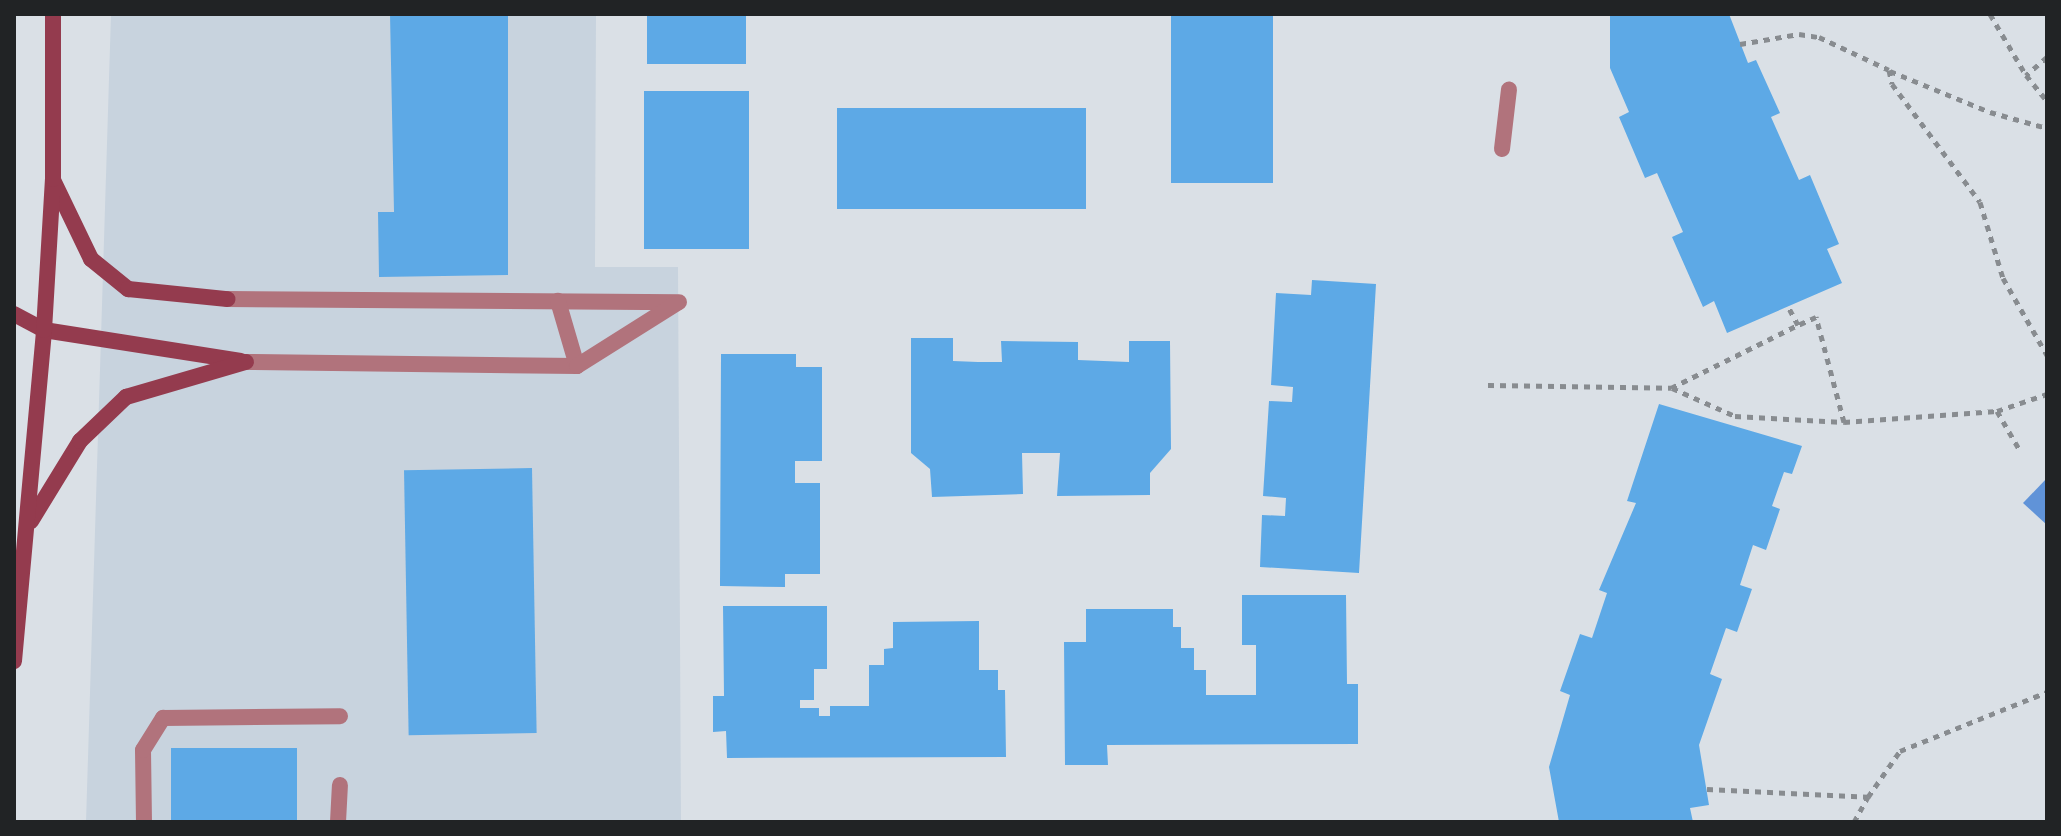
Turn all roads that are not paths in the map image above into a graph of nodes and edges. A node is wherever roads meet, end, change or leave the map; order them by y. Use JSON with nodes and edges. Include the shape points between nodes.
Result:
{"nodes":[{"id":1,"x":53,"y":14,"type":"edge"},
{"id":2,"x":1509,"y":89,"type":"dead end"},
{"id":3,"x":1502,"y":149,"type":"dead end"},
{"id":4,"x":53,"y":179,"type":"junction"},
{"id":5,"x":227,"y":299,"type":"joint"},
{"id":6,"x":558,"y":301,"type":"junction"},
{"id":7,"x":14,"y":314,"type":"edge"},
{"id":8,"x":44,"y":330,"type":"junction"},
{"id":9,"x":246,"y":362,"type":"junction"},
{"id":10,"x":577,"y":366,"type":"junction"},
{"id":11,"x":28,"y":526,"type":"junction"},
{"id":12,"x":14,"y":661,"type":"edge"},
{"id":13,"x":340,"y":716,"type":"dead end"},
{"id":14,"x":340,"y":785,"type":"dead end"},
{"id":15,"x":144,"y":822,"type":"edge"},
{"id":16,"x":338,"y":822,"type":"edge"}],
"edges":[{"from":1,"to":4,"type":"main road"},
{"from":2,"to":3,"type":"lane"},
{"from":4,"to":5,"type":"main road","via":[[91,259],[128,289]]},
{"from":4,"to":8,"type":"main road"},
{"from":5,"to":6,"type":"lane"},
{"from":6,"to":10,"type":"lane"},
{"from":6,"to":10,"type":"lane","via":[[679,302]]},
{"from":7,"to":8,"type":"main road"},
{"from":8,"to":9,"type":"main road"},
{"from":8,"to":11,"type":"main road"},
{"from":9,"to":10,"type":"lane"},
{"from":9,"to":11,"type":"main road","via":[[126,397],[80,441]]},
{"from":11,"to":12,"type":"main road"},
{"from":13,"to":15,"type":"lane","via":[[163,718],[143,750]]},
{"from":14,"to":16,"type":"lane"}]}
